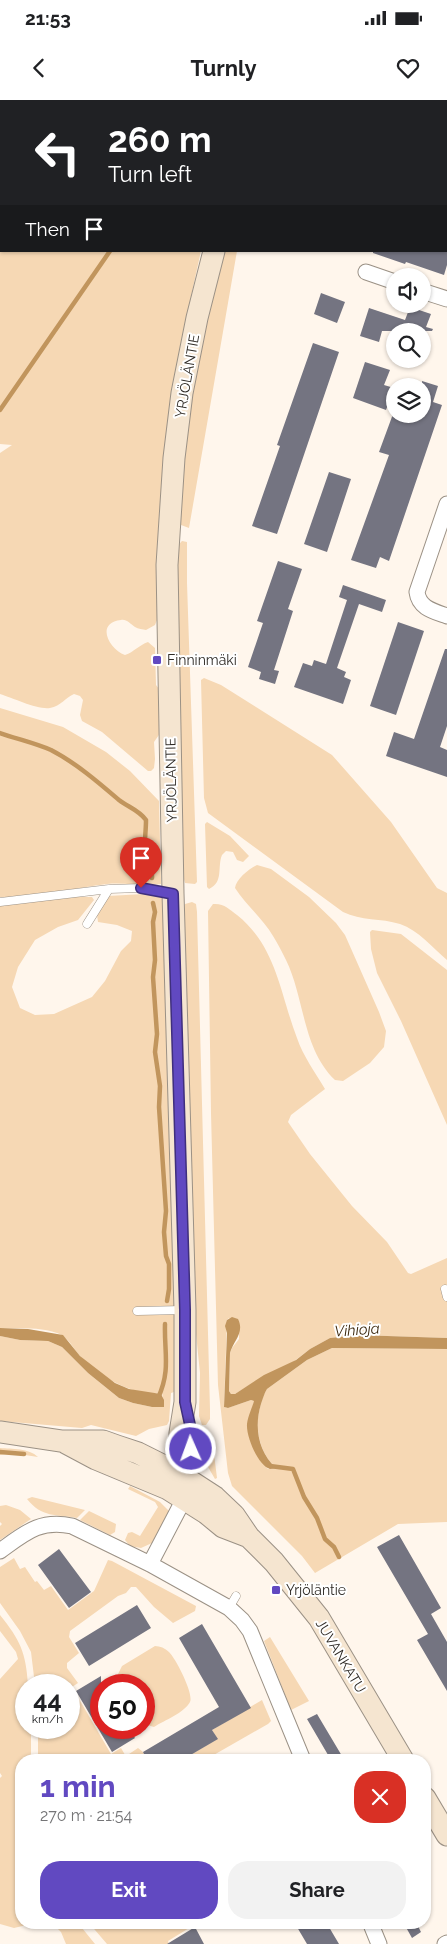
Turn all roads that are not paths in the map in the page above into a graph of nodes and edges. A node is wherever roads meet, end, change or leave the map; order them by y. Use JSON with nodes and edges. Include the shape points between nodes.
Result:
{"nodes":[{"id":1,"x":214,"y":252,"type":"edge"},
{"id":2,"x":366,"y":272,"type":"dead end"},
{"id":3,"x":386,"y":279,"type":"edge"},
{"id":4,"x":431,"y":294,"type":"edge"},
{"id":5,"x":447,"y":299,"type":"edge"},
{"id":6,"x":447,"y":504,"type":"edge"},
{"id":7,"x":447,"y":616,"type":"edge"},
{"id":8,"x":109,"y":888,"type":"junction"},
{"id":9,"x":173,"y":894,"type":"junction"},
{"id":10,"x":0,"y":902,"type":"edge"},
{"id":11,"x":87,"y":924,"type":"dead end"},
{"id":12,"x":185,"y":1310,"type":"junction"},
{"id":13,"x":136,"y":1311,"type":"dead end"},
{"id":14,"x":0,"y":1432,"type":"edge"},
{"id":15,"x":184,"y":1484,"type":"junction"},
{"id":16,"x":0,"y":1551,"type":"edge"},
{"id":17,"x":150,"y":1564,"type":"junction"},
{"id":18,"x":301,"y":1754,"type":"edge"},
{"id":19,"x":399,"y":1754,"type":"edge"},
{"id":20,"x":431,"y":1808,"type":"edge"},
{"id":21,"x":447,"y":1835,"type":"edge"},
{"id":22,"x":373,"y":1929,"type":"edge"},
{"id":23,"x":379,"y":1944,"type":"edge"}],
"edges":[{"from":1,"to":9,"type":"main road","name":"YRJÖLÄNTIE","via":[[182,393],[169,524]]},
{"from":2,"to":3,"type":"street"},
{"from":4,"to":5,"type":"street"},
{"from":6,"to":7,"type":"street","via":[[417,592],[422,605]]},
{"from":8,"to":9,"type":"lane","via":[[141,888]]},
{"from":8,"to":10,"type":"lane"},
{"from":8,"to":11,"type":"lane"},
{"from":9,"to":12,"type":"main road","name":"YRJÖLÄNTIE"},
{"from":12,"to":13,"type":"lane"},
{"from":12,"to":15,"type":"main road","name":"YRJÖLÄNTIE","via":[[185,1402],[192,1434]]},
{"from":14,"to":15,"type":"main road","name":"JUVANKATU","via":[[61,1441],[168,1489]]},
{"from":15,"to":17,"type":"street"},
{"from":15,"to":19,"type":"main road","name":"JUVANKATU","via":[[215,1497],[234,1515],[319,1618]]},
{"from":16,"to":17,"type":"street","via":[[36,1527],[61,1523],[88,1532]]},
{"from":17,"to":18,"type":"street","via":[[233,1602],[250,1631]]},
{"from":20,"to":21,"type":"main road"},
{"from":22,"to":23,"type":"street"}]}
